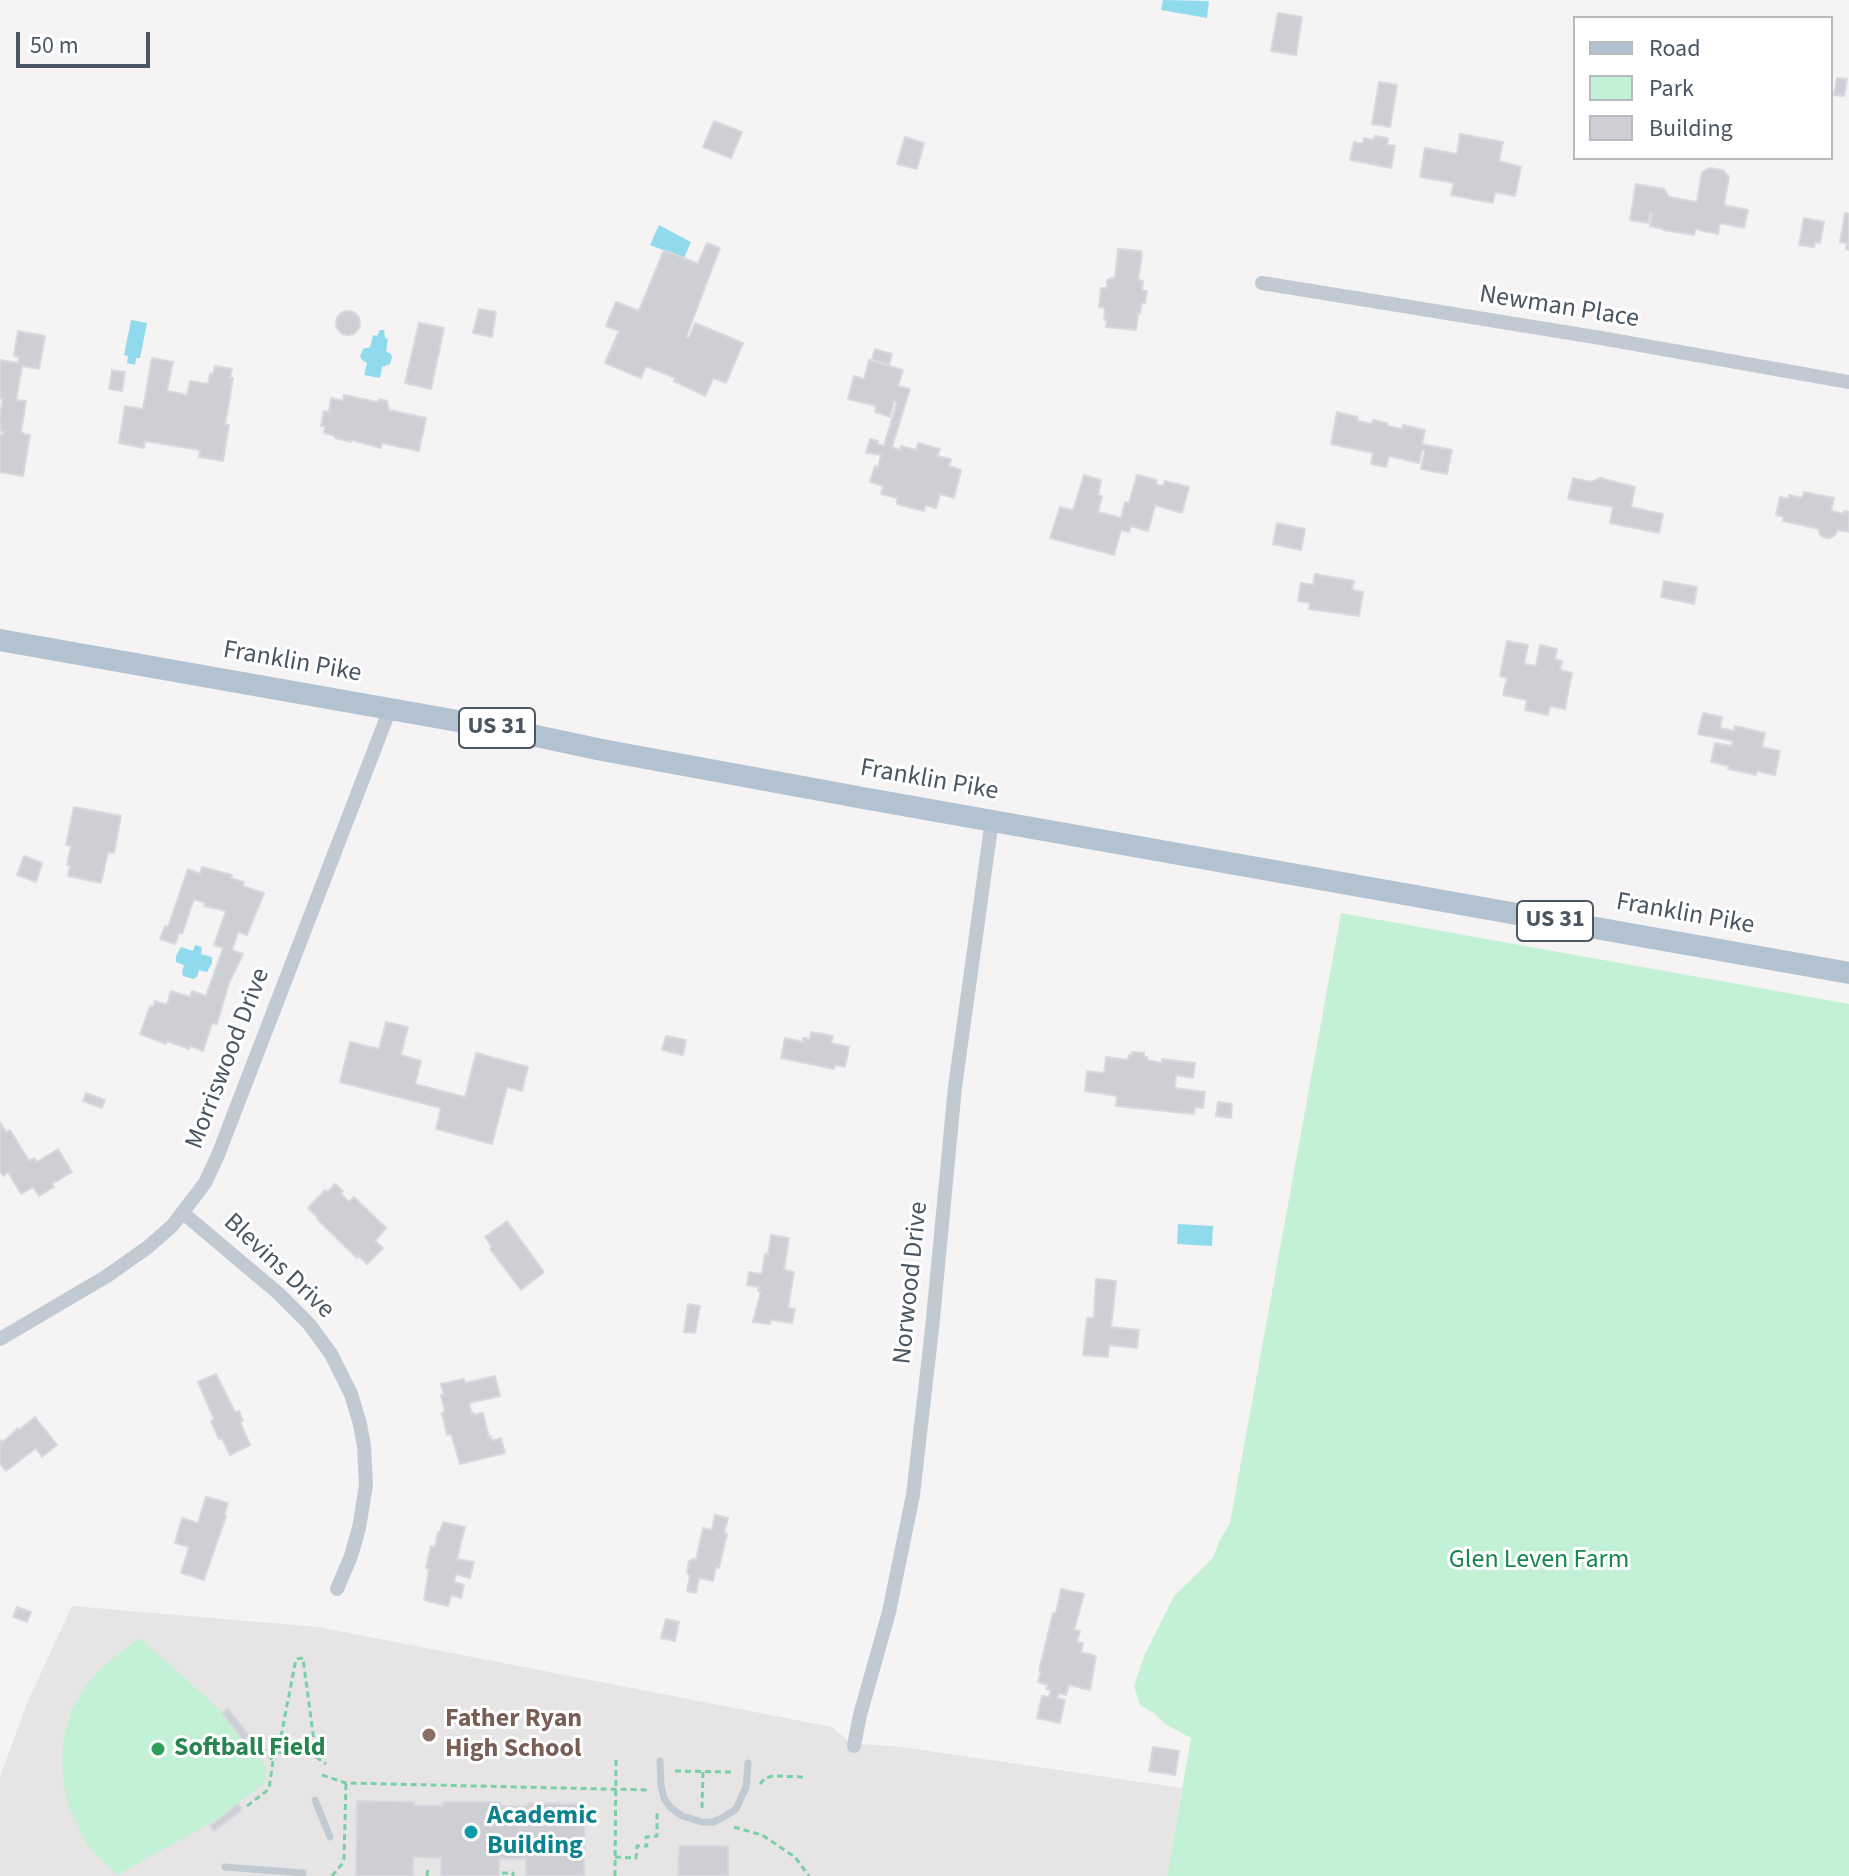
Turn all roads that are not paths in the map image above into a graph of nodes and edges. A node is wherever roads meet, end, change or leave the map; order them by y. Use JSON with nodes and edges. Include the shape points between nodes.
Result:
{"nodes":[{"id":1,"x":1262,"y":283,"type":"dead end"},
{"id":2,"x":1849,"y":382,"type":"edge"},
{"id":3,"x":0,"y":640,"type":"edge"},
{"id":4,"x":390,"y":709,"type":"junction"},
{"id":5,"x":992,"y":820,"type":"junction"},
{"id":6,"x":1849,"y":973,"type":"edge"},
{"id":7,"x":183,"y":1213,"type":"junction"},
{"id":8,"x":0,"y":1339,"type":"edge"},
{"id":9,"x":337,"y":1589,"type":"dead end"},
{"id":10,"x":854,"y":1746,"type":"dead end"},
{"id":11,"x":660,"y":1761,"type":"dead end"},
{"id":12,"x":748,"y":1763,"type":"dead end"},
{"id":13,"x":315,"y":1800,"type":"dead end"},
{"id":14,"x":330,"y":1837,"type":"dead end"},
{"id":15,"x":225,"y":1867,"type":"dead end"},
{"id":16,"x":303,"y":1873,"type":"dead end"}],
"edges":[{"from":1,"to":2,"type":"street","name":"Newman Place"},
{"from":3,"to":4,"type":"main road","name":"Franklin Pike","number":"US 31"},
{"from":4,"to":5,"type":"main road","name":"Franklin Pike","number":"US 31"},
{"from":4,"to":7,"type":"street","name":"Morriswood Drive","via":[[218,1155]]},
{"from":5,"to":6,"type":"main road","name":"Franklin Pike","number":"US 31"},
{"from":5,"to":10,"type":"street","name":"Norwood Drive","via":[[955,1087],[913,1495]]},
{"from":7,"to":8,"type":"street","name":"Morriswood Drive","via":[[135,1257]]},
{"from":7,"to":9,"type":"street","name":"Blevins Drive","via":[[305,1319],[351,1394],[364,1446],[366,1485],[359,1528]]},
{"from":11,"to":12,"type":"lane","via":[[661,1786],[670,1807],[702,1822],[736,1809],[746,1787]]},
{"from":13,"to":14,"type":"lane"},
{"from":15,"to":16,"type":"lane"}]}
